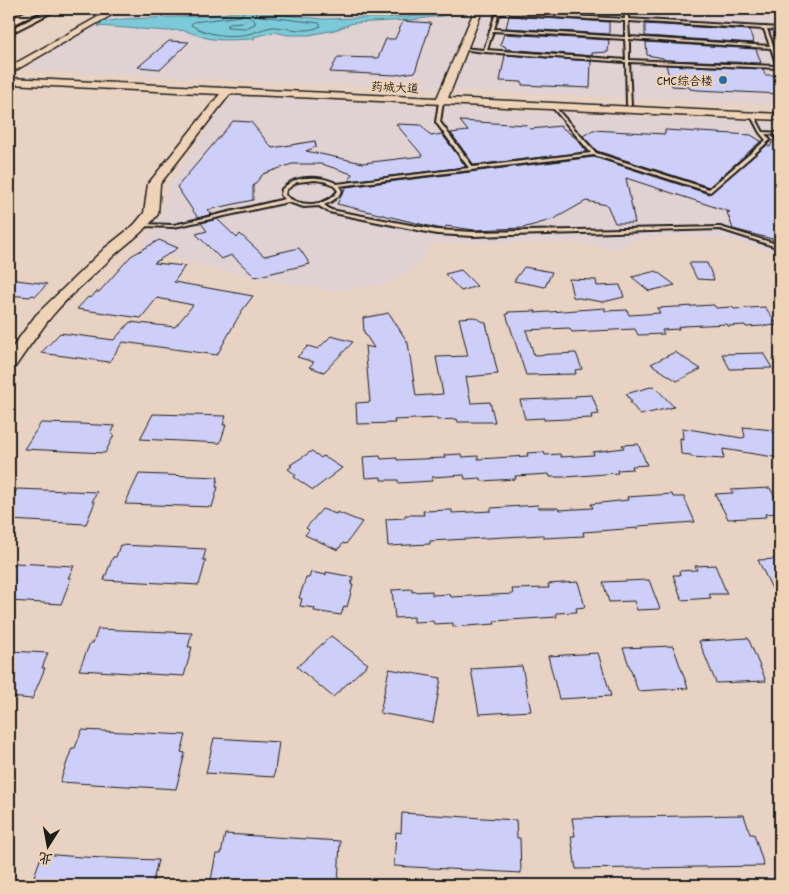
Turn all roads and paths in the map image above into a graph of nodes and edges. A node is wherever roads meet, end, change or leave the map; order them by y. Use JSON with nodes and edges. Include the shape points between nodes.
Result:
{"nodes":[{"id":1,"x":12,"y":9,"type":"edge"},
{"id":2,"x":28,"y":9,"type":"edge"},
{"id":3,"x":38,"y":9,"type":"edge"},
{"id":4,"x":55,"y":9,"type":"edge"},
{"id":5,"x":118,"y":9,"type":"edge"},
{"id":6,"x":9,"y":10,"type":"edge"},
{"id":7,"x":478,"y":11,"type":"edge"},
{"id":8,"x":626,"y":11,"type":"edge"},
{"id":9,"x":9,"y":18,"type":"edge"},
{"id":10,"x":626,"y":20,"type":"junction"},
{"id":11,"x":9,"y":24,"type":"edge"},
{"id":12,"x":765,"y":28,"type":"junction"},
{"id":13,"x":780,"y":29,"type":"edge"},
{"id":14,"x":492,"y":30,"type":"junction"},
{"id":15,"x":9,"y":32,"type":"edge"},
{"id":16,"x":627,"y":38,"type":"junction"},
{"id":17,"x":772,"y":47,"type":"junction"},
{"id":18,"x":462,"y":50,"type":"junction"},
{"id":19,"x":485,"y":51,"type":"junction"},
{"id":20,"x":628,"y":61,"type":"junction"},
{"id":21,"x":780,"y":66,"type":"edge"},
{"id":22,"x":9,"y":71,"type":"edge"},
{"id":23,"x":9,"y":76,"type":"edge"},
{"id":24,"x":9,"y":81,"type":"edge"},
{"id":25,"x":226,"y":92,"type":"junction"},
{"id":26,"x":442,"y":99,"type":"junction"},
{"id":27,"x":629,"y":105,"type":"junction"},
{"id":28,"x":554,"y":107,"type":"junction"},
{"id":29,"x":780,"y":111,"type":"edge"},
{"id":30,"x":753,"y":116,"type":"junction"},
{"id":31,"x":780,"y":117,"type":"edge"},
{"id":32,"x":762,"y":133,"type":"junction"},
{"id":33,"x":780,"y":134,"type":"edge"},
{"id":34,"x":594,"y":154,"type":"junction"},
{"id":35,"x":471,"y":168,"type":"junction"},
{"id":36,"x":336,"y":185,"type":"junction"},
{"id":37,"x":289,"y":200,"type":"junction"},
{"id":38,"x":320,"y":204,"type":"junction"},
{"id":39,"x":142,"y":225,"type":"junction"},
{"id":40,"x":780,"y":247,"type":"edge"},
{"id":41,"x":9,"y":363,"type":"edge"}],
"edges":[{"from":1,"to":6,"type":"street"},
{"from":2,"to":9,"type":"highway"},
{"from":3,"to":11,"type":"highway"},
{"from":4,"to":15,"type":"street"},
{"from":5,"to":22,"type":"street"},
{"from":7,"to":18,"type":"street"},
{"from":8,"to":10,"type":"lane"},
{"from":10,"to":12,"type":"lane"},
{"from":10,"to":14,"type":"lane","via":[[500,13]]},
{"from":10,"to":16,"type":"lane"},
{"from":12,"to":13,"type":"lane"},
{"from":12,"to":17,"type":"lane"},
{"from":14,"to":16,"type":"lane"},
{"from":14,"to":19,"type":"lane"},
{"from":16,"to":17,"type":"lane"},
{"from":16,"to":20,"type":"lane"},
{"from":17,"to":21,"type":"lane"},
{"from":18,"to":19,"type":"lane"},
{"from":18,"to":26,"type":"street"},
{"from":19,"to":20,"type":"lane"},
{"from":20,"to":21,"type":"lane"},
{"from":20,"to":27,"type":"lane"},
{"from":23,"to":26,"type":"main road","name":"药城大道"},
{"from":24,"to":25,"type":"street","name":"药城大道"},
{"from":25,"to":26,"type":"street","name":"药城大道"},
{"from":25,"to":39,"type":"street","via":[[154,184],[151,214]]},
{"from":26,"to":27,"type":"main road","name":"药城大道"},
{"from":26,"to":28,"type":"street","name":"药城大道"},
{"from":26,"to":35,"type":"lane","via":[[438,122]]},
{"from":27,"to":29,"type":"main road","name":"药城大道"},
{"from":28,"to":30,"type":"street","name":"药城大道"},
{"from":28,"to":34,"type":"lane"},
{"from":30,"to":31,"type":"street","name":"药城大道"},
{"from":30,"to":32,"type":"lane"},
{"from":32,"to":33,"type":"lane"},
{"from":32,"to":34,"type":"lane","via":[[768,140],[710,191]]},
{"from":34,"to":35,"type":"lane"},
{"from":35,"to":36,"type":"lane"},
{"from":36,"to":37,"type":"lane","via":[[328,180],[296,181],[282,192]]},
{"from":36,"to":38,"type":"lane","via":[[340,191],[336,197]]},
{"from":37,"to":38,"type":"lane","via":[[300,204]]},
{"from":37,"to":39,"type":"lane","via":[[174,226]]},
{"from":38,"to":40,"type":"lane","via":[[329,211],[437,232],[474,234],[720,228]]},
{"from":39,"to":41,"type":"street","via":[[60,299]]}]}
